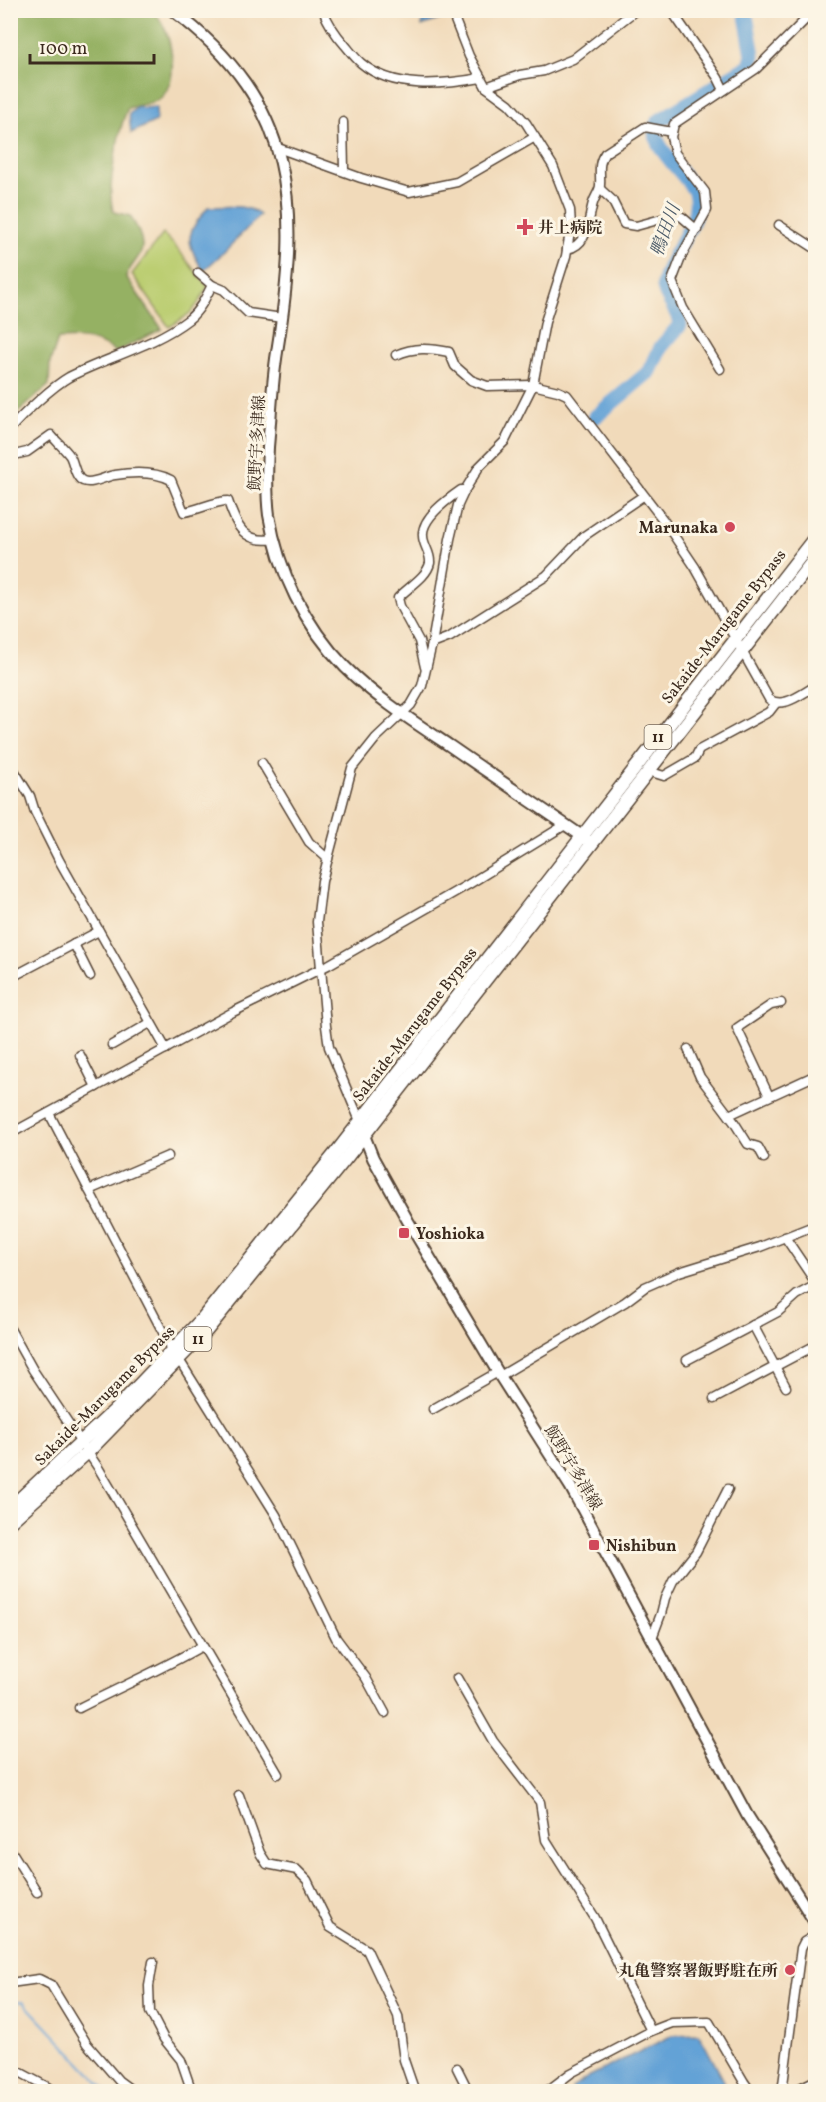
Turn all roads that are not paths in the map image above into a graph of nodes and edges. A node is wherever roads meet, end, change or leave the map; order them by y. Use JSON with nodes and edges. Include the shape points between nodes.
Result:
{"nodes":[{"id":1,"x":172,"y":10,"type":"edge"},
{"id":2,"x":323,"y":10,"type":"edge"},
{"id":3,"x":451,"y":10,"type":"edge"},
{"id":4,"x":636,"y":10,"type":"edge"},
{"id":5,"x":671,"y":10,"type":"edge"},
{"id":6,"x":815,"y":10,"type":"edge"},
{"id":7,"x":481,"y":78,"type":"junction"},
{"id":8,"x":486,"y":87,"type":"junction"},
{"id":9,"x":724,"y":90,"type":"junction"},
{"id":10,"x":343,"y":122,"type":"dead end"},
{"id":11,"x":672,"y":132,"type":"junction"},
{"id":12,"x":535,"y":137,"type":"junction"},
{"id":13,"x":278,"y":148,"type":"junction"},
{"id":14,"x":344,"y":170,"type":"junction"},
{"id":15,"x":600,"y":189,"type":"junction"},
{"id":16,"x":779,"y":225,"type":"dead end"},
{"id":17,"x":697,"y":230,"type":"junction"},
{"id":18,"x":567,"y":249,"type":"junction"},
{"id":19,"x":816,"y":249,"type":"edge"},
{"id":20,"x":198,"y":273,"type":"dead end"},
{"id":21,"x":212,"y":285,"type":"junction"},
{"id":22,"x":282,"y":318,"type":"junction"},
{"id":23,"x":396,"y":355,"type":"dead end"},
{"id":24,"x":720,"y":369,"type":"dead end"},
{"id":25,"x":533,"y":385,"type":"junction"},
{"id":26,"x":10,"y":429,"type":"edge"},
{"id":27,"x":10,"y":456,"type":"edge"},
{"id":28,"x":465,"y":490,"type":"junction"},
{"id":29,"x":643,"y":496,"type":"junction"},
{"id":30,"x":816,"y":536,"type":"edge"},
{"id":31,"x":274,"y":539,"type":"junction"},
{"id":32,"x":816,"y":557,"type":"edge"},
{"id":33,"x":734,"y":638,"type":"junction"},
{"id":34,"x":432,"y":644,"type":"junction"},
{"id":35,"x":742,"y":650,"type":"junction"},
{"id":36,"x":426,"y":670,"type":"junction"},
{"id":37,"x":816,"y":686,"type":"edge"},
{"id":38,"x":776,"y":703,"type":"junction"},
{"id":39,"x":403,"y":713,"type":"junction"},
{"id":40,"x":262,"y":763,"type":"dead end"},
{"id":41,"x":10,"y":764,"type":"edge"},
{"id":42,"x":648,"y":771,"type":"junction"},
{"id":43,"x":565,"y":825,"type":"junction"},
{"id":44,"x":587,"y":839,"type":"junction"},
{"id":45,"x":328,"y":859,"type":"junction"},
{"id":46,"x":99,"y":931,"type":"junction"},
{"id":47,"x":74,"y":945,"type":"junction"},
{"id":48,"x":321,"y":968,"type":"junction"},
{"id":49,"x":90,"y":976,"type":"dead end"},
{"id":50,"x":10,"y":978,"type":"edge"},
{"id":51,"x":781,"y":1004,"type":"dead end"},
{"id":52,"x":150,"y":1023,"type":"junction"},
{"id":53,"x":447,"y":1024,"type":"junction"},
{"id":54,"x":112,"y":1045,"type":"dead end"},
{"id":55,"x":166,"y":1049,"type":"junction"},
{"id":56,"x":688,"y":1049,"type":"dead end"},
{"id":57,"x":80,"y":1055,"type":"dead end"},
{"id":58,"x":816,"y":1075,"type":"edge"},
{"id":59,"x":96,"y":1087,"type":"junction"},
{"id":60,"x":770,"y":1096,"type":"junction"},
{"id":61,"x":49,"y":1113,"type":"junction"},
{"id":62,"x":729,"y":1115,"type":"junction"},
{"id":63,"x":360,"y":1121,"type":"junction"},
{"id":64,"x":10,"y":1134,"type":"edge"},
{"id":65,"x":363,"y":1136,"type":"junction"},
{"id":66,"x":168,"y":1156,"type":"dead end"},
{"id":67,"x":764,"y":1158,"type":"dead end"},
{"id":68,"x":89,"y":1190,"type":"junction"},
{"id":69,"x":816,"y":1225,"type":"edge"},
{"id":70,"x":785,"y":1237,"type":"junction"},
{"id":71,"x":816,"y":1284,"type":"edge"},
{"id":72,"x":753,"y":1325,"type":"junction"},
{"id":73,"x":10,"y":1329,"type":"edge"},
{"id":74,"x":816,"y":1345,"type":"edge"},
{"id":75,"x":176,"y":1355,"type":"junction"},
{"id":76,"x":687,"y":1360,"type":"dead end"},
{"id":77,"x":775,"y":1367,"type":"junction"},
{"id":78,"x":499,"y":1374,"type":"junction"},
{"id":79,"x":786,"y":1387,"type":"dead end"},
{"id":80,"x":714,"y":1399,"type":"dead end"},
{"id":81,"x":433,"y":1409,"type":"dead end"},
{"id":82,"x":84,"y":1447,"type":"junction"},
{"id":83,"x":728,"y":1489,"type":"dead end"},
{"id":84,"x":10,"y":1508,"type":"edge"},
{"id":85,"x":10,"y":1522,"type":"edge"},
{"id":86,"x":652,"y":1638,"type":"junction"},
{"id":87,"x":202,"y":1646,"type":"junction"},
{"id":88,"x":457,"y":1678,"type":"dead end"},
{"id":89,"x":79,"y":1708,"type":"dead end"},
{"id":90,"x":385,"y":1713,"type":"dead end"},
{"id":91,"x":278,"y":1774,"type":"dead end"},
{"id":92,"x":239,"y":1795,"type":"dead end"},
{"id":93,"x":10,"y":1849,"type":"edge"},
{"id":94,"x":38,"y":1892,"type":"dead end"},
{"id":95,"x":816,"y":1923,"type":"edge"},
{"id":96,"x":816,"y":1935,"type":"edge"},
{"id":97,"x":153,"y":1962,"type":"dead end"},
{"id":98,"x":10,"y":1983,"type":"edge"},
{"id":99,"x":651,"y":2031,"type":"junction"},
{"id":100,"x":10,"y":2067,"type":"edge"},
{"id":101,"x":457,"y":2068,"type":"dead end"},
{"id":102,"x":816,"y":2080,"type":"edge"},
{"id":103,"x":550,"y":2090,"type":"edge"},
{"id":104,"x":57,"y":2091,"type":"edge"},
{"id":105,"x":133,"y":2091,"type":"edge"},
{"id":106,"x":192,"y":2091,"type":"edge"},
{"id":107,"x":415,"y":2091,"type":"edge"},
{"id":108,"x":469,"y":2091,"type":"edge"},
{"id":109,"x":751,"y":2091,"type":"edge"},
{"id":110,"x":782,"y":2091,"type":"edge"},
{"id":111,"x":792,"y":2091,"type":"edge"}],
"edges":[{"from":1,"to":13,"type":"main road","name":"飯野宇多津線","via":[[210,41],[243,79]]},
{"from":2,"to":7,"type":"street","via":[[339,38],[361,63],[391,80],[415,83]]},
{"from":3,"to":7,"type":"street"},
{"from":4,"to":8,"type":"street","via":[[573,59]]},
{"from":5,"to":9,"type":"street"},
{"from":6,"to":9,"type":"street","via":[[756,69]]},
{"from":7,"to":8,"type":"street"},
{"from":8,"to":12,"type":"street","via":[[509,104]]},
{"from":9,"to":11,"type":"street","via":[[674,124]]},
{"from":10,"to":14,"type":"street"},
{"from":11,"to":15,"type":"street","via":[[645,127],[605,153],[599,168]]},
{"from":11,"to":17,"type":"street","via":[[675,153],[705,192],[707,210]]},
{"from":12,"to":14,"type":"street","via":[[456,182],[409,192]]},
{"from":12,"to":18,"type":"street","via":[[553,166],[570,210]]},
{"from":13,"to":14,"type":"street"},
{"from":13,"to":22,"type":"main road","name":"飯野宇多津線","via":[[288,208]]},
{"from":15,"to":17,"type":"street","via":[[612,200],[624,224],[636,226],[676,215]]},
{"from":15,"to":18,"type":"street","via":[[589,228],[580,243]]},
{"from":16,"to":19,"type":"street"},
{"from":17,"to":24,"type":"street","via":[[672,281],[683,308]]},
{"from":18,"to":25,"type":"street","via":[[545,322]]},
{"from":20,"to":21,"type":"street"},
{"from":21,"to":22,"type":"street","via":[[224,290],[248,313]]},
{"from":21,"to":26,"type":"street","via":[[190,318],[153,340],[66,379]]},
{"from":22,"to":31,"type":"main road","name":"飯野宇多津線","via":[[268,447],[269,512]]},
{"from":23,"to":25,"type":"street","via":[[429,347],[449,352],[455,366],[471,380],[488,386]]},
{"from":25,"to":28,"type":"street","via":[[505,441],[479,467]]},
{"from":25,"to":29,"type":"street","via":[[567,395]]},
{"from":27,"to":31,"type":"street","via":[[27,452],[51,435],[70,456],[84,482],[115,475],[160,474],[171,480],[184,512],[228,501],[239,527],[248,536],[258,541]]},
{"from":28,"to":34,"type":"street","via":[[450,539]]},
{"from":28,"to":36,"type":"street","via":[[439,505],[427,523],[422,535],[430,564],[398,598],[419,641]]},
{"from":29,"to":33,"type":"street","via":[[695,567]]},
{"from":29,"to":34,"type":"street","via":[[584,536],[546,576],[450,637]]},
{"from":30,"to":33,"type":"highway","name":"Sakaide-Marugame Bypass","number":"11"},
{"from":31,"to":39,"type":"main road","name":"飯野宇多津線","via":[[297,601],[331,651],[363,683]]},
{"from":32,"to":35,"type":"highway","name":"Sakaide-Marugame Bypass","number":"11"},
{"from":33,"to":35,"type":"street"},
{"from":33,"to":44,"type":"highway","name":"Sakaide-Marugame Bypass","number":"11"},
{"from":34,"to":36,"type":"street"},
{"from":35,"to":38,"type":"street"},
{"from":35,"to":42,"type":"highway","name":"Sakaide-Marugame Bypass","number":"11"},
{"from":36,"to":39,"type":"street","via":[[422,686]]},
{"from":37,"to":38,"type":"street","via":[[782,704]]},
{"from":38,"to":42,"type":"street","via":[[769,712],[699,750],[695,758],[664,776]]},
{"from":39,"to":43,"type":"main road","name":"飯野宇多津線"},
{"from":39,"to":45,"type":"street","via":[[352,768]]},
{"from":40,"to":45,"type":"street","via":[[309,842]]},
{"from":41,"to":46,"type":"street"},
{"from":42,"to":44,"type":"highway","name":"Sakaide-Marugame Bypass","number":"11"},
{"from":43,"to":44,"type":"main road","name":"飯野宇多津線"},
{"from":43,"to":48,"type":"street"},
{"from":44,"to":53,"type":"highway","name":"Sakaide-Marugame Bypass","number":"11"},
{"from":45,"to":48,"type":"street","via":[[317,922]]},
{"from":46,"to":47,"type":"street"},
{"from":46,"to":52,"type":"street"},
{"from":47,"to":49,"type":"street"},
{"from":47,"to":50,"type":"street"},
{"from":48,"to":55,"type":"street"},
{"from":48,"to":63,"type":"street","via":[[329,1047]]},
{"from":51,"to":60,"type":"street","via":[[771,1005],[737,1028]]},
{"from":52,"to":54,"type":"street"},
{"from":52,"to":55,"type":"street"},
{"from":53,"to":63,"type":"highway","name":"Sakaide-Marugame Bypass","number":"11"},
{"from":53,"to":65,"type":"highway","name":"Sakaide-Marugame Bypass","number":"11"},
{"from":55,"to":59,"type":"street"},
{"from":56,"to":62,"type":"street","via":[[700,1077]]},
{"from":57,"to":59,"type":"street"},
{"from":58,"to":60,"type":"street"},
{"from":59,"to":61,"type":"street"},
{"from":60,"to":62,"type":"street"},
{"from":61,"to":64,"type":"street"},
{"from":61,"to":68,"type":"street"},
{"from":62,"to":67,"type":"street","via":[[748,1144],[758,1147]]},
{"from":63,"to":65,"type":"main road","name":"飯野宇多津線"},
{"from":63,"to":75,"type":"highway","name":"Sakaide-Marugame Bypass","number":"11"},
{"from":65,"to":75,"type":"highway","name":"Sakaide-Marugame Bypass","number":"11","via":[[207,1330]]},
{"from":65,"to":78,"type":"main road","name":"飯野宇多津線"},
{"from":66,"to":68,"type":"street"},
{"from":68,"to":75,"type":"street"},
{"from":69,"to":70,"type":"street"},
{"from":70,"to":71,"type":"street"},
{"from":70,"to":78,"type":"street","via":[[645,1287]]},
{"from":71,"to":72,"type":"street"},
{"from":72,"to":76,"type":"street"},
{"from":72,"to":77,"type":"street"},
{"from":73,"to":82,"type":"street"},
{"from":74,"to":77,"type":"street"},
{"from":75,"to":82,"type":"highway","name":"Sakaide-Marugame Bypass","number":"11","via":[[147,1378]]},
{"from":75,"to":90,"type":"street","via":[[276,1515],[336,1638],[366,1678]]},
{"from":77,"to":79,"type":"street"},
{"from":77,"to":80,"type":"street"},
{"from":78,"to":81,"type":"street"},
{"from":78,"to":86,"type":"main road","name":"飯野宇多津線","via":[[570,1486]]},
{"from":82,"to":84,"type":"highway","name":"Sakaide-Marugame Bypass","number":"11"},
{"from":82,"to":85,"type":"highway","name":"Sakaide-Marugame Bypass","number":"11"},
{"from":82,"to":87,"type":"street"},
{"from":83,"to":86,"type":"street","via":[[696,1552],[673,1581]]},
{"from":86,"to":95,"type":"main road","name":"飯野宇多津線","via":[[747,1815]]},
{"from":87,"to":89,"type":"street"},
{"from":87,"to":91,"type":"street"},
{"from":88,"to":99,"type":"street","via":[[493,1741],[540,1802],[546,1840],[595,1918]]},
{"from":92,"to":107,"type":"street","via":[[267,1864],[297,1870],[307,1880],[330,1928],[367,1950],[398,2016],[404,2060]]},
{"from":93,"to":94,"type":"street"},
{"from":96,"to":110,"type":"street","via":[[801,1948]]},
{"from":97,"to":106,"type":"street","via":[[150,2012],[181,2060]]},
{"from":98,"to":105,"type":"street","via":[[39,1979],[51,1985],[87,2044],[119,2081]]},
{"from":99,"to":103,"type":"street","via":[[571,2073]]},
{"from":99,"to":109,"type":"street","via":[[672,2023],[709,2022]]},
{"from":100,"to":104,"type":"street"},
{"from":101,"to":108,"type":"street"},
{"from":102,"to":111,"type":"street"}]}
